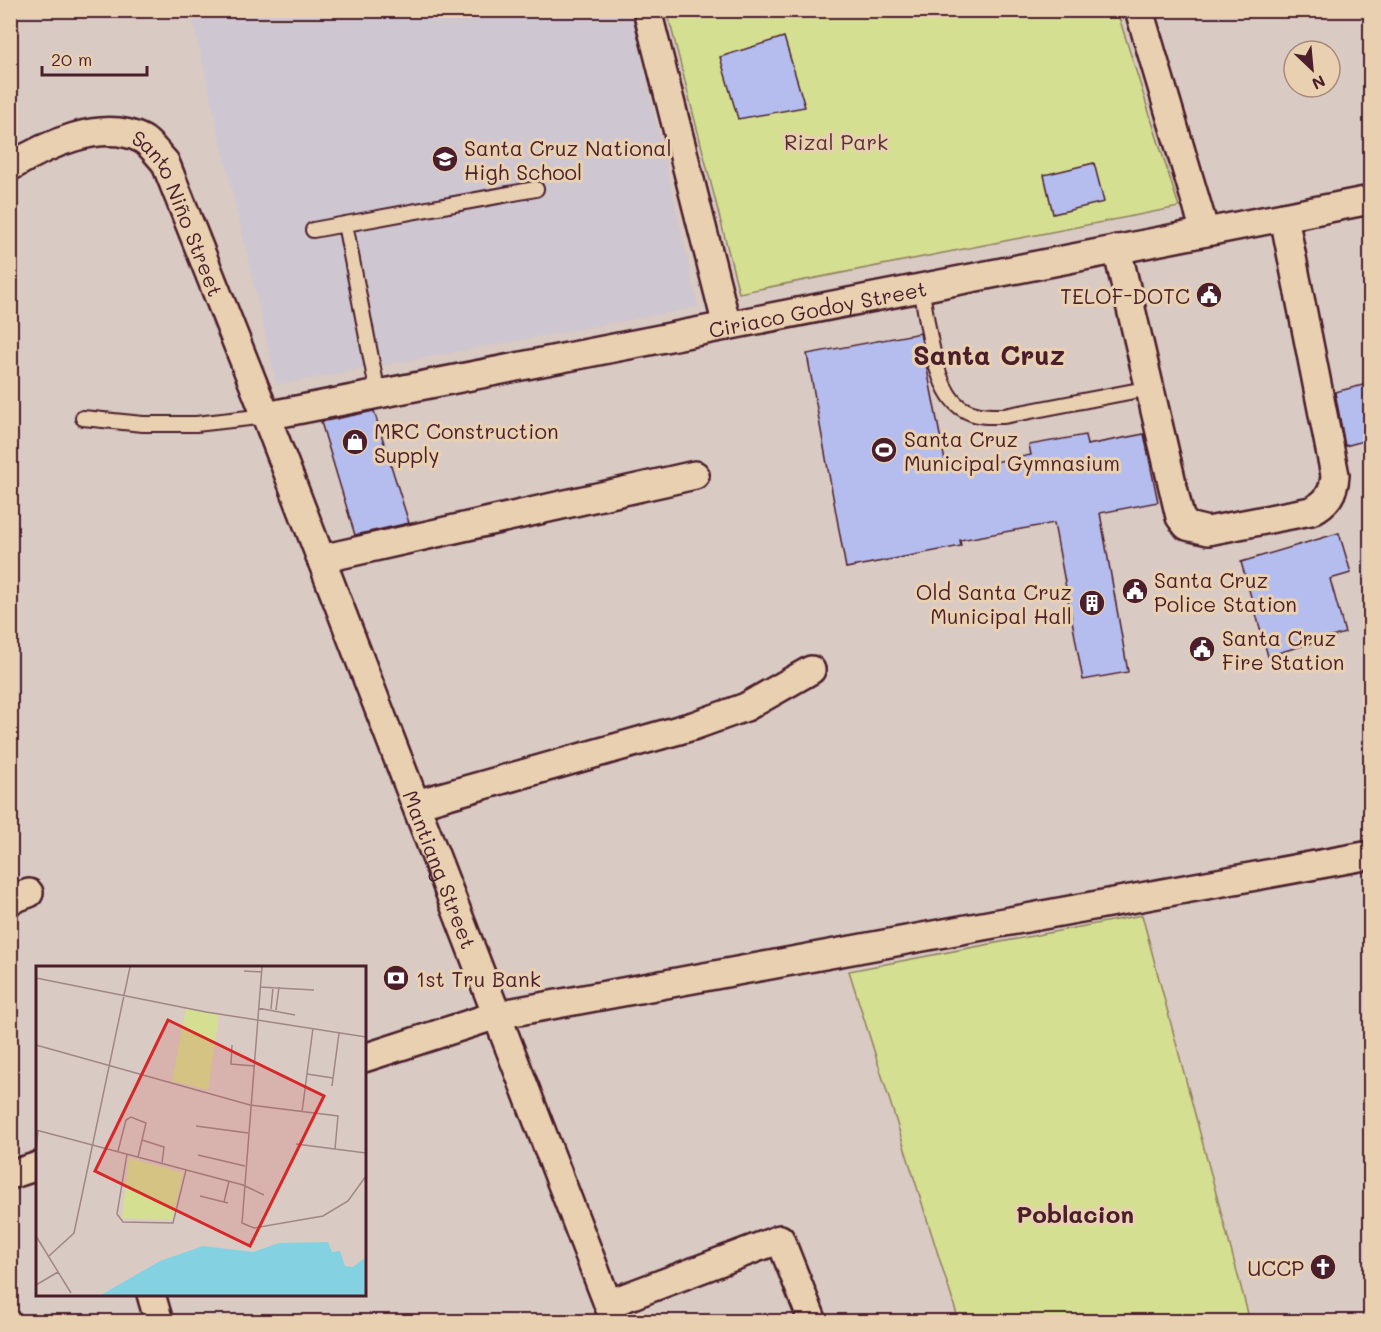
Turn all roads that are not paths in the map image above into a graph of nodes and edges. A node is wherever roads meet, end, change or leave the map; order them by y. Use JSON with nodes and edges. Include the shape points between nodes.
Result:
{"nodes":[{"id":1,"x":647,"y":10,"type":"edge"},
{"id":2,"x":1138,"y":10,"type":"edge"},
{"id":3,"x":10,"y":166,"type":"edge"},
{"id":4,"x":536,"y":189,"type":"dead end"},
{"id":5,"x":1371,"y":200,"type":"edge"},
{"id":6,"x":1284,"y":217,"type":"junction"},
{"id":7,"x":345,"y":224,"type":"junction"},
{"id":8,"x":313,"y":230,"type":"dead end"},
{"id":9,"x":1205,"y":232,"type":"junction"},
{"id":10,"x":1117,"y":249,"type":"junction"},
{"id":11,"x":921,"y":288,"type":"junction"},
{"id":12,"x":727,"y":326,"type":"junction"},
{"id":13,"x":1150,"y":388,"type":"junction"},
{"id":14,"x":378,"y":394,"type":"junction"},
{"id":15,"x":266,"y":416,"type":"junction"},
{"id":16,"x":82,"y":418,"type":"dead end"},
{"id":17,"x":695,"y":475,"type":"dead end"},
{"id":18,"x":321,"y":559,"type":"junction"},
{"id":19,"x":811,"y":670,"type":"dead end"},
{"id":20,"x":416,"y":804,"type":"junction"},
{"id":21,"x":1371,"y":855,"type":"edge"},
{"id":22,"x":497,"y":1015,"type":"junction"},
{"id":23,"x":366,"y":1058,"type":"edge"},
{"id":24,"x":36,"y":1167,"type":"edge"},
{"id":25,"x":10,"y":1175,"type":"edge"},
{"id":26,"x":152,"y":1296,"type":"edge"},
{"id":27,"x":612,"y":1313,"type":"edge"},
{"id":28,"x":159,"y":1322,"type":"edge"},
{"id":29,"x":813,"y":1322,"type":"edge"}],
"edges":[{"from":1,"to":12,"type":"street"},
{"from":2,"to":9,"type":"street"},
{"from":3,"to":15,"type":"street","name":"Santo Niño Street","via":[[75,136],[113,132],[142,139],[165,162]]},
{"from":4,"to":7,"type":"lane"},
{"from":5,"to":6,"type":"street","name":"Ciriaco Godoy Street"},
{"from":6,"to":9,"type":"street","name":"Ciriaco Godoy Street"},
{"from":6,"to":13,"type":"street","via":[[1335,475],[1329,498],[1311,511],[1208,531],[1187,526],[1175,507]]},
{"from":7,"to":8,"type":"lane"},
{"from":7,"to":14,"type":"lane"},
{"from":9,"to":10,"type":"street","name":"Ciriaco Godoy Street"},
{"from":10,"to":11,"type":"street","name":"Ciriaco Godoy Street"},
{"from":10,"to":13,"type":"street"},
{"from":11,"to":12,"type":"street","name":"Ciriaco Godoy Street"},
{"from":11,"to":13,"type":"lane","via":[[941,380],[950,398],[963,410],[981,416],[1004,416]]},
{"from":12,"to":14,"type":"street","name":"Ciriaco Godoy Street"},
{"from":14,"to":15,"type":"street","name":"Ciriaco Godoy Street"},
{"from":15,"to":16,"type":"lane","via":[[196,424]]},
{"from":15,"to":18,"type":"street","name":"Mantiang Street"},
{"from":17,"to":18,"type":"street"},
{"from":18,"to":20,"type":"street","name":"Mantiang Street"},
{"from":19,"to":20,"type":"street","via":[[746,707],[693,726]]},
{"from":20,"to":22,"type":"street","name":"Mantiang Street"},
{"from":21,"to":22,"type":"street"},
{"from":22,"to":23,"type":"street"},
{"from":22,"to":27,"type":"street","name":"Mantiang Street"},
{"from":24,"to":25,"type":"street"},
{"from":26,"to":28,"type":"street"},
{"from":27,"to":29,"type":"street","via":[[780,1239]]}]}
